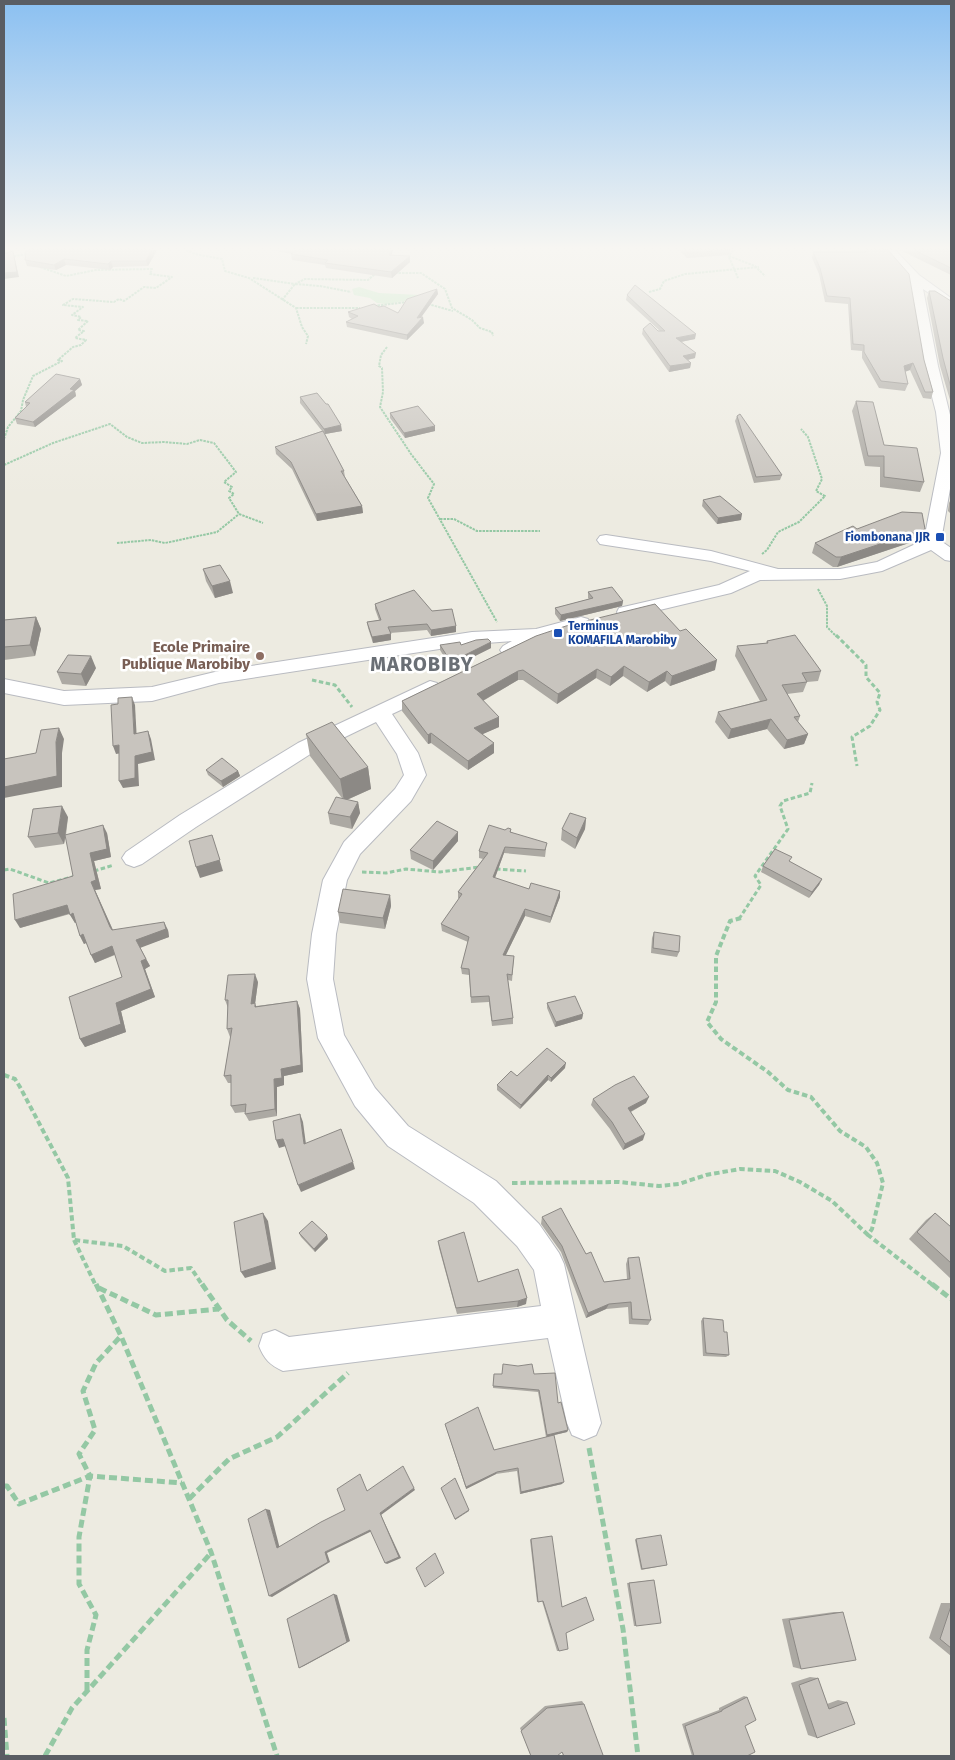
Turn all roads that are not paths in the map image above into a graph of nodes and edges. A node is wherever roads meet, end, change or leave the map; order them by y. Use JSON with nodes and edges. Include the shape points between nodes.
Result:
{"nodes":[{"id":1,"x":925,"y":332,"type":"edge"},
{"id":2,"x":950,"y":457,"type":"edge"},
{"id":3,"x":606,"y":540,"type":"dead end"},
{"id":4,"x":932,"y":543,"type":"junction"},
{"id":5,"x":951,"y":556,"type":"edge"},
{"id":6,"x":776,"y":574,"type":"junction"},
{"id":7,"x":613,"y":615,"type":"edge"},
{"id":8,"x":595,"y":619,"type":"edge"},
{"id":9,"x":544,"y":633,"type":"junction"},
{"id":10,"x":491,"y":659,"type":"edge"},
{"id":11,"x":447,"y":680,"type":"edge"},
{"id":12,"x":4,"y":686,"type":"edge"},
{"id":13,"x":371,"y":716,"type":"junction"},
{"id":14,"x":134,"y":858,"type":"road end"},
{"id":15,"x":559,"y":1320,"type":"junction"},
{"id":16,"x":276,"y":1346,"type":"road end"},
{"id":17,"x":584,"y":1423,"type":"road end"}],
"edges":[{"from":1,"to":2,"type":"street","via":[[944,412]]},
{"from":2,"to":4,"type":"street"},
{"from":3,"to":6,"type":"street","via":[[749,564]]},
{"from":4,"to":5,"type":"street"},
{"from":4,"to":6,"type":"street","via":[[882,566],[840,574]]},
{"from":6,"to":7,"type":"street","via":[[757,575],[725,589]]},
{"from":8,"to":9,"type":"street"},
{"from":9,"to":10,"type":"street"},
{"from":9,"to":12,"type":"street","via":[[418,645],[219,678],[152,694],[64,698]]},
{"from":11,"to":13,"type":"street"},
{"from":13,"to":14,"type":"street","via":[[305,748]]},
{"from":13,"to":15,"type":"street","via":[[407,753],[415,775],[403,795],[352,848],[335,880],[324,934],[320,979],[331,1038],[364,1097],[398,1136],[485,1192],[528,1235],[548,1264]]},
{"from":15,"to":16,"type":"street","via":[[283,1354]]},
{"from":15,"to":17,"type":"street"}]}
